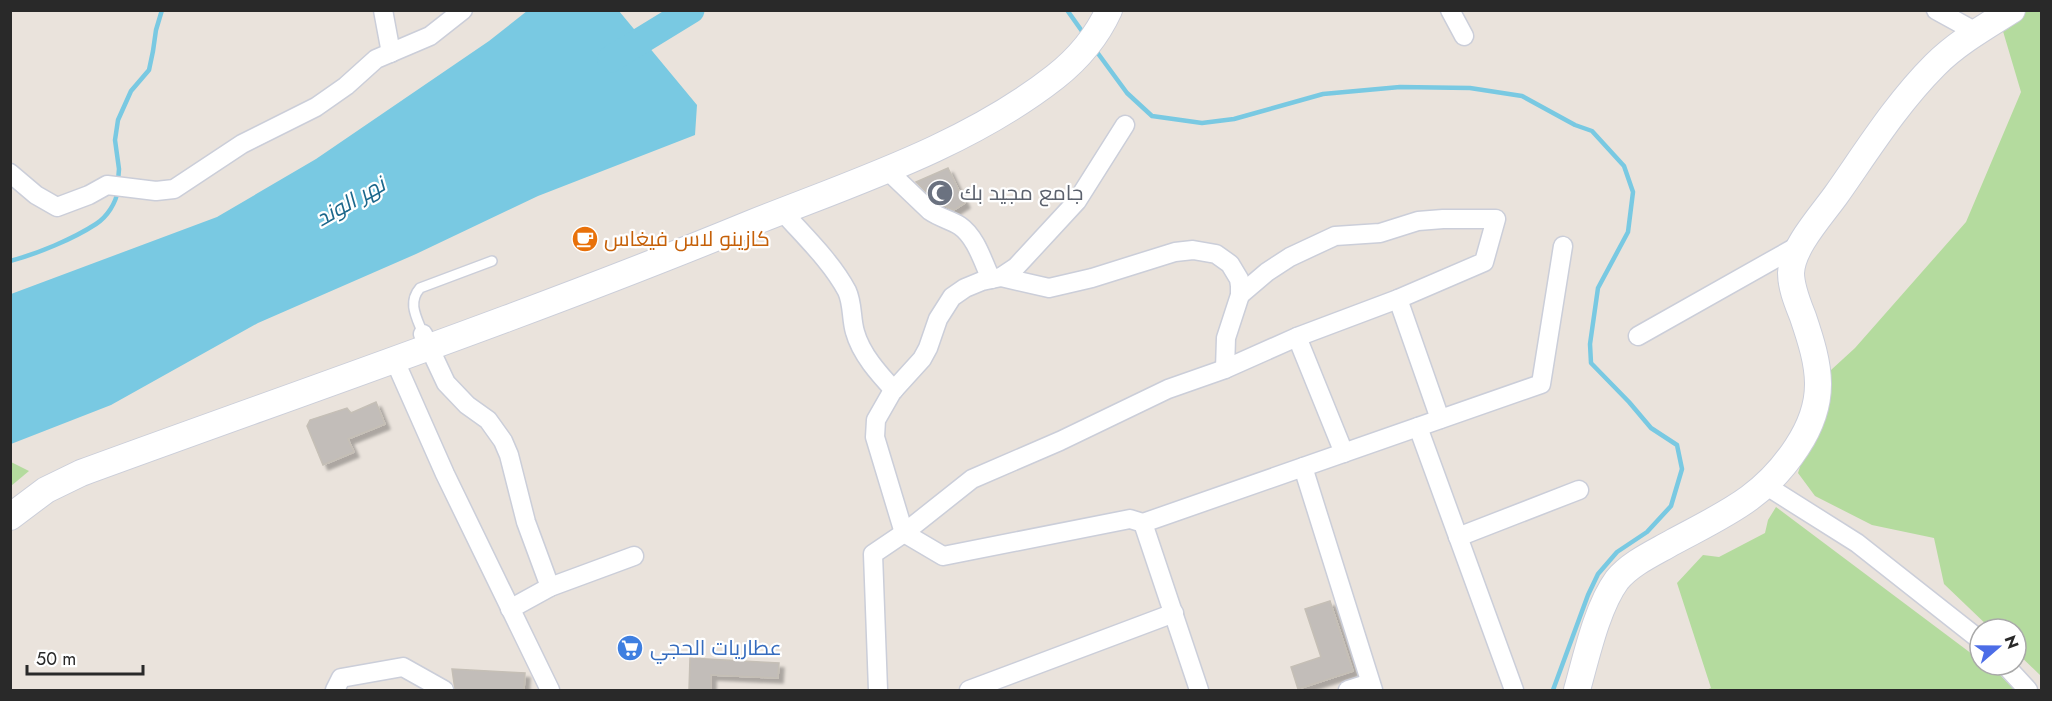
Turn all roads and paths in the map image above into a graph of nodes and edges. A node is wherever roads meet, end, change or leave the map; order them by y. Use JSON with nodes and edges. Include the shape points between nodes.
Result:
{"nodes":[{"id":1,"x":383,"y":10,"type":"edge"},
{"id":2,"x":463,"y":10,"type":"edge"},
{"id":3,"x":1450,"y":10,"type":"edge"},
{"id":4,"x":1936,"y":10,"type":"edge"},
{"id":5,"x":2012,"y":10,"type":"edge"},
{"id":6,"x":1099,"y":18,"type":"edge"},
{"id":7,"x":1976,"y":32,"type":"junction"},
{"id":8,"x":1464,"y":36,"type":"dead end"},
{"id":9,"x":391,"y":53,"type":"junction"},
{"id":10,"x":1069,"y":56,"type":"junction"},
{"id":11,"x":1125,"y":125,"type":"dead end"},
{"id":12,"x":886,"y":169,"type":"junction"},
{"id":13,"x":10,"y":173,"type":"edge"},
{"id":14,"x":782,"y":211,"type":"junction"},
{"id":15,"x":1803,"y":243,"type":"junction"},
{"id":16,"x":1563,"y":246,"type":"dead end"},
{"id":17,"x":492,"y":261,"type":"dead end"},
{"id":18,"x":996,"y":278,"type":"junction"},
{"id":19,"x":1240,"y":295,"type":"junction"},
{"id":20,"x":1398,"y":298,"type":"junction"},
{"id":21,"x":1638,"y":336,"type":"dead end"},
{"id":22,"x":1297,"y":337,"type":"junction"},
{"id":23,"x":426,"y":341,"type":"junction"},
{"id":24,"x":392,"y":354,"type":"junction"},
{"id":25,"x":1225,"y":369,"type":"junction"},
{"id":26,"x":894,"y":390,"type":"junction"},
{"id":27,"x":1440,"y":419,"type":"junction"},
{"id":28,"x":1418,"y":427,"type":"junction"},
{"id":29,"x":1344,"y":453,"type":"junction"},
{"id":30,"x":1303,"y":467,"type":"junction"},
{"id":31,"x":1766,"y":485,"type":"junction"},
{"id":32,"x":1579,"y":490,"type":"dead end"},
{"id":33,"x":10,"y":499,"type":"edge"},
{"id":34,"x":10,"y":517,"type":"edge"},
{"id":35,"x":1143,"y":523,"type":"junction"},
{"id":36,"x":904,"y":533,"type":"junction"},
{"id":37,"x":1458,"y":537,"type":"junction"},
{"id":38,"x":634,"y":556,"type":"dead end"},
{"id":39,"x":550,"y":587,"type":"junction"},
{"id":40,"x":510,"y":609,"type":"junction"},
{"id":41,"x":1174,"y":613,"type":"junction"},
{"id":42,"x":1968,"y":631,"type":"edge"},
{"id":43,"x":2016,"y":677,"type":"edge"},
{"id":44,"x":1371,"y":687,"type":"edge"},
{"id":45,"x":334,"y":690,"type":"edge"},
{"id":46,"x":444,"y":690,"type":"edge"},
{"id":47,"x":550,"y":690,"type":"edge"},
{"id":48,"x":879,"y":690,"type":"edge"},
{"id":49,"x":969,"y":690,"type":"edge"},
{"id":50,"x":1198,"y":690,"type":"edge"},
{"id":51,"x":1348,"y":690,"type":"edge"},
{"id":52,"x":1514,"y":690,"type":"edge"},
{"id":53,"x":1577,"y":690,"type":"edge"},
{"id":54,"x":2028,"y":690,"type":"edge"}],
"edges":[{"from":1,"to":9,"type":"street"},
{"from":2,"to":9,"type":"street","via":[[430,36]]},
{"from":3,"to":8,"type":"street"},
{"from":4,"to":7,"type":"street"},
{"from":5,"to":7,"type":"main road"},
{"from":6,"to":10,"type":"main road","via":[[1087,46]]},
{"from":7,"to":15,"type":"main road","via":[[1917,85]]},
{"from":9,"to":13,"type":"street","via":[[376,59],[316,107],[242,144],[174,189],[156,191],[107,185],[57,207]]},
{"from":10,"to":12,"type":"main road","via":[[1056,76],[1003,111]]},
{"from":10,"to":23,"type":"main road","via":[[1047,65],[950,124],[912,141]]},
{"from":11,"to":18,"type":"street","via":[[1077,201],[1016,267]]},
{"from":12,"to":14,"type":"main road"},
{"from":12,"to":18,"type":"street","via":[[930,211],[962,227]]},
{"from":14,"to":23,"type":"main road","via":[[653,264]]},
{"from":14,"to":26,"type":"street","via":[[842,283],[858,340],[877,372]]},
{"from":15,"to":21,"type":"street"},
{"from":15,"to":31,"type":"main road","via":[[1791,273],[1818,370],[1817,399],[1801,440]]},
{"from":16,"to":27,"type":"street","via":[[1541,384]]},
{"from":17,"to":23,"type":"lane","via":[[420,288],[415,294],[413,301]]},
{"from":18,"to":19,"type":"street","via":[[1049,288],[1193,250],[1216,254],[1230,264],[1239,279]]},
{"from":18,"to":26,"type":"street","via":[[965,288],[952,297],[938,319],[922,359]]},
{"from":19,"to":20,"type":"street","via":[[1290,257],[1335,236],[1380,232],[1418,221],[1496,219],[1484,262]]},
{"from":19,"to":25,"type":"street","via":[[1226,338]]},
{"from":20,"to":22,"type":"street"},
{"from":20,"to":27,"type":"street"},
{"from":22,"to":25,"type":"street"},
{"from":22,"to":29,"type":"street"},
{"from":23,"to":24,"type":"main road"},
{"from":23,"to":39,"type":"street","via":[[450,388],[488,420],[503,441]]},
{"from":24,"to":33,"type":"main road","via":[[75,460],[38,478]]},
{"from":24,"to":34,"type":"main road","via":[[81,472],[46,490]]},
{"from":24,"to":40,"type":"street"},
{"from":25,"to":36,"type":"street","via":[[1168,389],[972,479]]},
{"from":26,"to":36,"type":"street","via":[[874,429]]},
{"from":27,"to":28,"type":"street"},
{"from":28,"to":29,"type":"street"},
{"from":28,"to":37,"type":"street"},
{"from":29,"to":30,"type":"street"},
{"from":30,"to":35,"type":"street"},
{"from":30,"to":44,"type":"street"},
{"from":31,"to":42,"type":"street","via":[[1857,543]]},
{"from":31,"to":53,"type":"main road","via":[[1732,510],[1625,571],[1616,582],[1592,636]]},
{"from":32,"to":37,"type":"street"},
{"from":35,"to":36,"type":"street","via":[[1130,519],[943,556]]},
{"from":35,"to":41,"type":"street"},
{"from":36,"to":48,"type":"street","via":[[873,554]]},
{"from":37,"to":52,"type":"street"},
{"from":38,"to":39,"type":"street"},
{"from":39,"to":40,"type":"street"},
{"from":40,"to":47,"type":"street"},
{"from":41,"to":49,"type":"street"},
{"from":41,"to":50,"type":"street"},
{"from":43,"to":54,"type":"street"},
{"from":44,"to":51,"type":"street"},
{"from":45,"to":46,"type":"street","via":[[341,678],[403,667]]}]}
